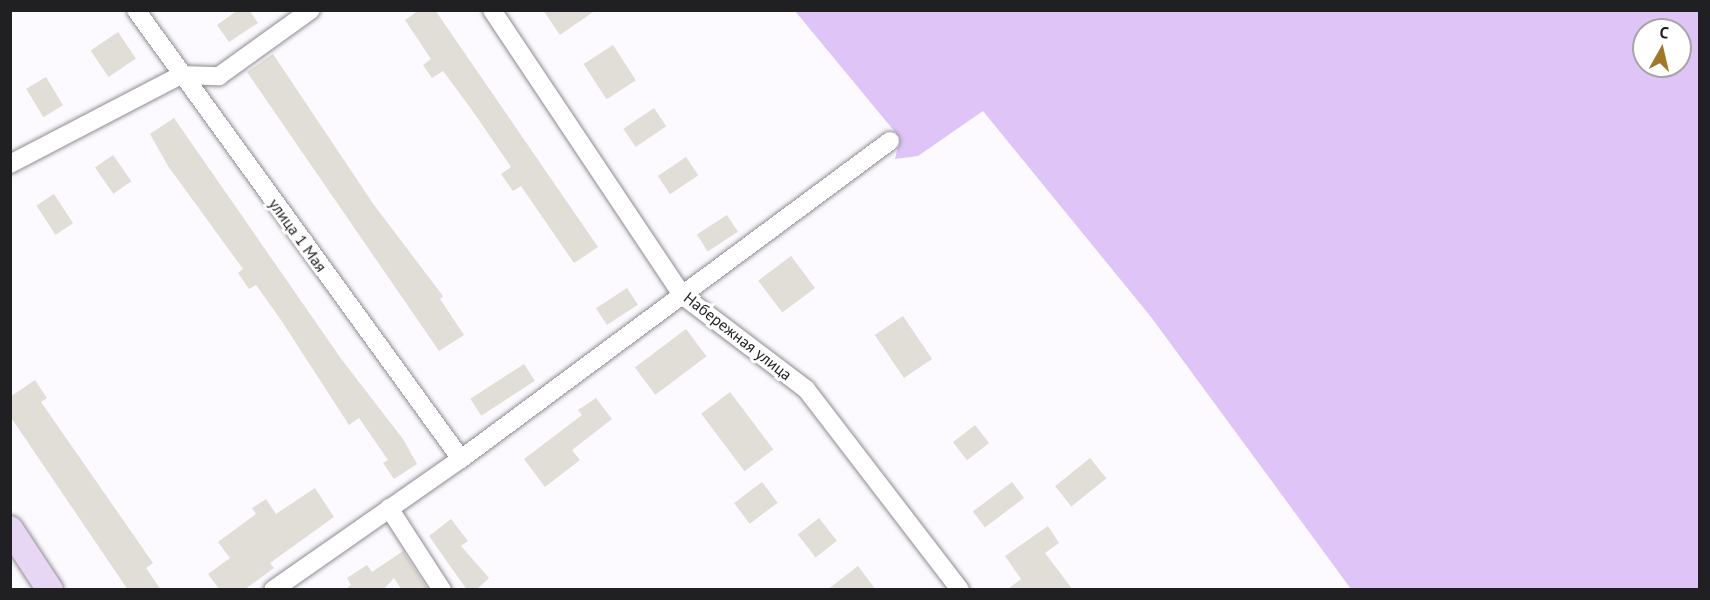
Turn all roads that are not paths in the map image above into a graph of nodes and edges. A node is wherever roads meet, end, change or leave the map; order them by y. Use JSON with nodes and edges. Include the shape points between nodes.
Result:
{"nodes":[{"id":1,"x":136,"y":10,"type":"edge"},
{"id":2,"x":311,"y":10,"type":"edge"},
{"id":3,"x":492,"y":10,"type":"edge"},
{"id":4,"x":181,"y":75,"type":"junction"},
{"id":5,"x":890,"y":141,"type":"dead end"},
{"id":6,"x":10,"y":164,"type":"edge"},
{"id":7,"x":682,"y":295,"type":"junction"},
{"id":8,"x":461,"y":459,"type":"junction"},
{"id":9,"x":389,"y":508,"type":"junction"},
{"id":10,"x":10,"y":529,"type":"edge"},
{"id":11,"x":50,"y":590,"type":"edge"},
{"id":12,"x":273,"y":590,"type":"edge"},
{"id":13,"x":442,"y":590,"type":"edge"},
{"id":14,"x":960,"y":590,"type":"edge"}],
"edges":[{"from":1,"to":4,"type":"street","name":"улица 1 Мая"},
{"from":2,"to":4,"type":"street","via":[[219,76]]},
{"from":3,"to":7,"type":"street","name":"Набережная улица"},
{"from":4,"to":6,"type":"street"},
{"from":4,"to":8,"type":"street","name":"улица 1 Мая"},
{"from":5,"to":7,"type":"street"},
{"from":7,"to":8,"type":"street"},
{"from":7,"to":14,"type":"street","name":"Набережная улица","via":[[806,389]]},
{"from":8,"to":9,"type":"street"},
{"from":9,"to":12,"type":"street"},
{"from":9,"to":13,"type":"street"},
{"from":10,"to":11,"type":"main road"}]}
